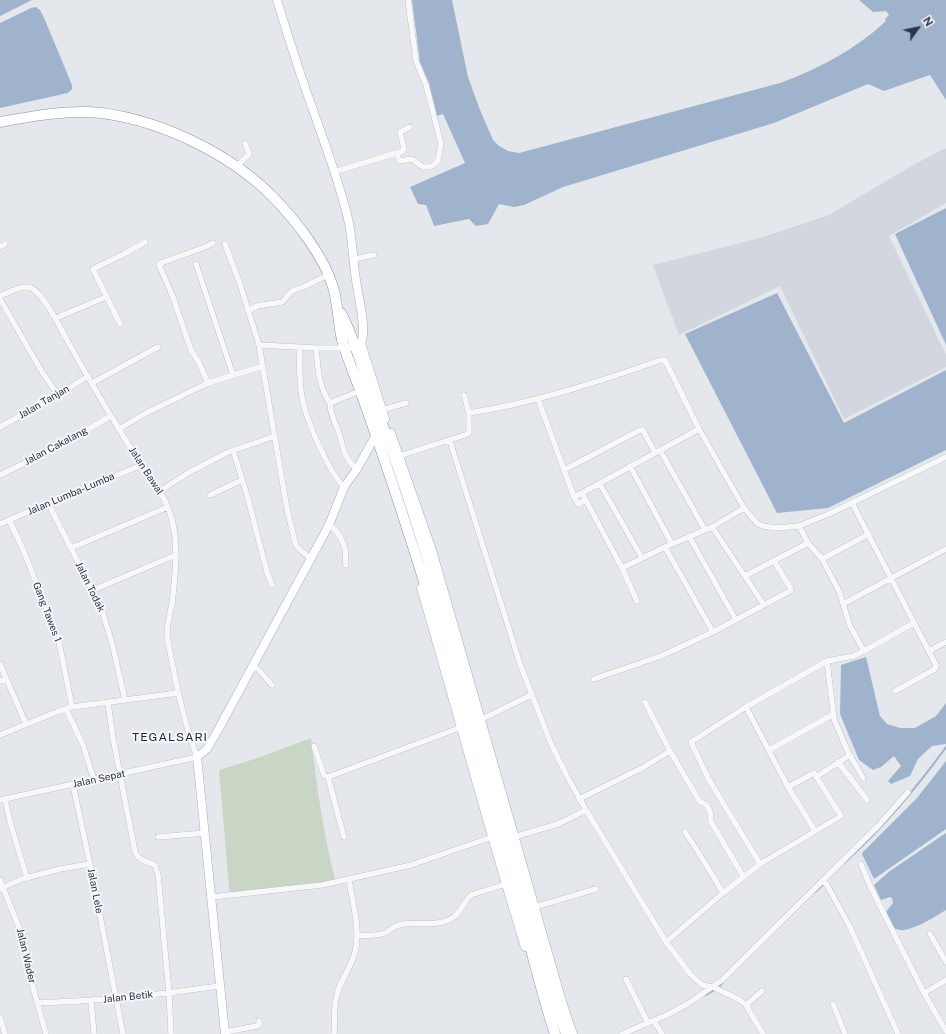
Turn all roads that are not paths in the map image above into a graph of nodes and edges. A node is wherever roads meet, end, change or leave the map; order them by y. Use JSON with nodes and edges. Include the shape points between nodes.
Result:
{"nodes":[{"id":1,"x":277,"y":0,"type":"edge"},
{"id":2,"x":408,"y":0,"type":"edge"},
{"id":3,"x":0,"y":122,"type":"edge"},
{"id":4,"x":410,"y":127,"type":"dead end"},
{"id":5,"x":246,"y":143,"type":"dead end"},
{"id":6,"x":396,"y":153,"type":"junction"},
{"id":7,"x":232,"y":165,"type":"junction"},
{"id":8,"x":334,"y":172,"type":"junction"},
{"id":9,"x":145,"y":242,"type":"dead end"},
{"id":10,"x":213,"y":243,"type":"dead end"},
{"id":11,"x":226,"y":244,"type":"dead end"},
{"id":12,"x":374,"y":255,"type":"dead end"},
{"id":13,"x":354,"y":259,"type":"junction"},
{"id":14,"x":196,"y":264,"type":"dead end"},
{"id":15,"x":328,"y":275,"type":"junction"},
{"id":16,"x":106,"y":297,"type":"junction"},
{"id":17,"x":0,"y":298,"type":"edge"},
{"id":18,"x":248,"y":311,"type":"junction"},
{"id":19,"x":56,"y":318,"type":"junction"},
{"id":20,"x":120,"y":324,"type":"dead end"},
{"id":21,"x":258,"y":345,"type":"junction"},
{"id":22,"x":354,"y":346,"type":"junction"},
{"id":23,"x":158,"y":347,"type":"dead end"},
{"id":24,"x":299,"y":348,"type":"junction"},
{"id":25,"x":316,"y":348,"type":"junction"},
{"id":26,"x":263,"y":366,"type":"junction"},
{"id":27,"x":233,"y":375,"type":"junction"},
{"id":28,"x":88,"y":376,"type":"junction"},
{"id":29,"x":92,"y":383,"type":"junction"},
{"id":30,"x":208,"y":383,"type":"junction"},
{"id":31,"x":360,"y":392,"type":"junction"},
{"id":32,"x":58,"y":395,"type":"junction"},
{"id":33,"x":464,"y":395,"type":"dead end"},
{"id":34,"x":538,"y":399,"type":"junction"},
{"id":35,"x":330,"y":403,"type":"junction"},
{"id":36,"x":406,"y":403,"type":"dead end"},
{"id":37,"x":382,"y":410,"type":"junction"},
{"id":38,"x":469,"y":413,"type":"junction"},
{"id":39,"x":111,"y":416,"type":"junction"},
{"id":40,"x":0,"y":427,"type":"edge"},
{"id":41,"x":119,"y":429,"type":"junction"},
{"id":42,"x":699,"y":429,"type":"junction"},
{"id":43,"x":275,"y":436,"type":"junction"},
{"id":44,"x":374,"y":437,"type":"junction"},
{"id":45,"x":450,"y":440,"type":"junction"},
{"id":46,"x":232,"y":450,"type":"junction"},
{"id":47,"x":660,"y":450,"type":"junction"},
{"id":48,"x":655,"y":453,"type":"junction"},
{"id":49,"x":400,"y":456,"type":"junction"},
{"id":50,"x":946,"y":457,"type":"edge"},
{"id":51,"x":142,"y":465,"type":"junction"},
{"id":52,"x":630,"y":466,"type":"junction"},
{"id":53,"x":357,"y":469,"type":"junction"},
{"id":54,"x":564,"y":470,"type":"junction"},
{"id":55,"x":0,"y":475,"type":"edge"},
{"id":56,"x":242,"y":480,"type":"junction"},
{"id":57,"x":600,"y":484,"type":"junction"},
{"id":58,"x":344,"y":487,"type":"junction"},
{"id":59,"x":160,"y":491,"type":"junction"},
{"id":60,"x":582,"y":493,"type":"junction"},
{"id":61,"x":210,"y":495,"type":"dead end"},
{"id":62,"x":574,"y":497,"type":"junction"},
{"id":63,"x":585,"y":500,"type":"junction"},
{"id":64,"x":48,"y":503,"type":"junction"},
{"id":65,"x":852,"y":503,"type":"junction"},
{"id":66,"x":168,"y":507,"type":"junction"},
{"id":67,"x":744,"y":508,"type":"junction"},
{"id":68,"x":9,"y":520,"type":"junction"},
{"id":69,"x":0,"y":524,"type":"edge"},
{"id":70,"x":329,"y":525,"type":"junction"},
{"id":71,"x":799,"y":526,"type":"junction"},
{"id":72,"x":712,"y":527,"type":"junction"},
{"id":73,"x":705,"y":530,"type":"junction"},
{"id":74,"x":869,"y":534,"type":"junction"},
{"id":75,"x":689,"y":536,"type":"junction"},
{"id":76,"x":808,"y":543,"type":"junction"},
{"id":77,"x":672,"y":544,"type":"junction"},
{"id":78,"x":665,"y":547,"type":"junction"},
{"id":79,"x":71,"y":548,"type":"junction"},
{"id":80,"x":946,"y":549,"type":"edge"},
{"id":81,"x":176,"y":555,"type":"junction"},
{"id":82,"x":311,"y":558,"type":"junction"},
{"id":83,"x":642,"y":558,"type":"junction"},
{"id":84,"x":822,"y":559,"type":"junction"},
{"id":85,"x":774,"y":561,"type":"junction"},
{"id":86,"x":346,"y":565,"type":"dead end"},
{"id":87,"x":622,"y":568,"type":"junction"},
{"id":88,"x":745,"y":576,"type":"junction"},
{"id":89,"x":892,"y":579,"type":"junction"},
{"id":90,"x":272,"y":585,"type":"dead end"},
{"id":91,"x":93,"y":590,"type":"junction"},
{"id":92,"x":637,"y":601,"type":"dead end"},
{"id":93,"x":843,"y":604,"type":"junction"},
{"id":94,"x":764,"y":605,"type":"junction"},
{"id":95,"x":736,"y":620,"type":"junction"},
{"id":96,"x":914,"y":623,"type":"junction"},
{"id":97,"x":713,"y":632,"type":"junction"},
{"id":98,"x":946,"y":642,"type":"edge"},
{"id":99,"x":864,"y":651,"type":"junction"},
{"id":100,"x":929,"y":651,"type":"junction"},
{"id":101,"x":827,"y":661,"type":"junction"},
{"id":102,"x":0,"y":664,"type":"edge"},
{"id":103,"x":253,"y":666,"type":"junction"},
{"id":104,"x":6,"y":679,"type":"junction"},
{"id":105,"x":594,"y":679,"type":"dead end"},
{"id":106,"x":0,"y":681,"type":"edge"},
{"id":107,"x":272,"y":685,"type":"dead end"},
{"id":108,"x":895,"y":691,"type":"dead end"},
{"id":109,"x":178,"y":693,"type":"junction"},
{"id":110,"x":531,"y":695,"type":"junction"},
{"id":111,"x":125,"y":700,"type":"junction"},
{"id":112,"x":645,"y":702,"type":"dead end"},
{"id":113,"x":108,"y":703,"type":"junction"},
{"id":114,"x":746,"y":707,"type":"junction"},
{"id":115,"x":69,"y":708,"type":"junction"},
{"id":116,"x":832,"y":715,"type":"junction"},
{"id":117,"x":480,"y":720,"type":"junction"},
{"id":118,"x":26,"y":724,"type":"junction"},
{"id":119,"x":462,"y":727,"type":"junction"},
{"id":120,"x":0,"y":735,"type":"edge"},
{"id":121,"x":314,"y":746,"type":"dead end"},
{"id":122,"x":768,"y":750,"type":"junction"},
{"id":123,"x":670,"y":751,"type":"junction"},
{"id":124,"x":850,"y":755,"type":"junction"},
{"id":125,"x":198,"y":758,"type":"junction"},
{"id":126,"x":838,"y":762,"type":"junction"},
{"id":127,"x":859,"y":771,"type":"junction"},
{"id":128,"x":120,"y":774,"type":"junction"},
{"id":129,"x":328,"y":777,"type":"junction"},
{"id":130,"x":816,"y":777,"type":"junction"},
{"id":131,"x":863,"y":778,"type":"dead end"},
{"id":132,"x":94,"y":780,"type":"junction"},
{"id":133,"x":852,"y":780,"type":"junction"},
{"id":134,"x":73,"y":785,"type":"junction"},
{"id":135,"x":788,"y":787,"type":"junction"},
{"id":136,"x":908,"y":792,"type":"dead end"},
{"id":137,"x":579,"y":798,"type":"junction"},
{"id":138,"x":2,"y":800,"type":"edge"},
{"id":139,"x":867,"y":800,"type":"dead end"},
{"id":140,"x":586,"y":810,"type":"junction"},
{"id":141,"x":815,"y":831,"type":"junction"},
{"id":142,"x":685,"y":832,"type":"dead end"},
{"id":143,"x":205,"y":833,"type":"junction"},
{"id":144,"x":158,"y":837,"type":"dead end"},
{"id":145,"x":344,"y":837,"type":"dead end"},
{"id":146,"x":492,"y":837,"type":"junction"},
{"id":147,"x":514,"y":837,"type":"junction"},
{"id":148,"x":90,"y":864,"type":"junction"},
{"id":149,"x":760,"y":864,"type":"junction"},
{"id":150,"x":861,"y":864,"type":"dead end"},
{"id":151,"x":743,"y":876,"type":"junction"},
{"id":152,"x":28,"y":878,"type":"junction"},
{"id":153,"x":349,"y":879,"type":"junction"},
{"id":154,"x":0,"y":880,"type":"edge"},
{"id":155,"x":824,"y":882,"type":"junction"},
{"id":156,"x":506,"y":884,"type":"junction"},
{"id":157,"x":2,"y":889,"type":"edge"},
{"id":158,"x":596,"y":889,"type":"dead end"},
{"id":159,"x":723,"y":893,"type":"junction"},
{"id":160,"x":212,"y":897,"type":"junction"},
{"id":161,"x":535,"y":907,"type":"junction"},
{"id":162,"x":930,"y":934,"type":"dead end"},
{"id":163,"x":357,"y":936,"type":"junction"},
{"id":164,"x":666,"y":942,"type":"junction"},
{"id":165,"x":946,"y":962,"type":"edge"},
{"id":166,"x":626,"y":979,"type":"dead end"},
{"id":167,"x":946,"y":980,"type":"edge"},
{"id":168,"x":545,"y":982,"type":"junction"},
{"id":169,"x":219,"y":986,"type":"junction"},
{"id":170,"x":716,"y":988,"type":"junction"},
{"id":171,"x":762,"y":991,"type":"dead end"},
{"id":172,"x":169,"y":993,"type":"junction"},
{"id":173,"x":924,"y":993,"type":"junction"},
{"id":174,"x":116,"y":998,"type":"junction"},
{"id":175,"x":91,"y":1001,"type":"junction"},
{"id":176,"x":37,"y":1003,"type":"junction"},
{"id":177,"x":833,"y":1004,"type":"dead end"},
{"id":178,"x":746,"y":1006,"type":"junction"},
{"id":179,"x":0,"y":1017,"type":"edge"},
{"id":180,"x":259,"y":1021,"type":"dead end"},
{"id":181,"x":653,"y":1023,"type":"junction"},
{"id":182,"x":1,"y":1026,"type":"edge"},
{"id":183,"x":946,"y":1031,"type":"edge"},
{"id":184,"x":225,"y":1033,"type":"edge"},
{"id":185,"x":5,"y":1034,"type":"edge"},
{"id":186,"x":46,"y":1034,"type":"edge"},
{"id":187,"x":94,"y":1034,"type":"edge"},
{"id":188,"x":123,"y":1034,"type":"edge"},
{"id":189,"x":170,"y":1034,"type":"edge"},
{"id":190,"x":334,"y":1034,"type":"edge"},
{"id":191,"x":551,"y":1034,"type":"edge"},
{"id":192,"x":555,"y":1034,"type":"edge"},
{"id":193,"x":566,"y":1034,"type":"edge"},
{"id":194,"x":573,"y":1034,"type":"edge"},
{"id":195,"x":622,"y":1034,"type":"edge"},
{"id":196,"x":662,"y":1034,"type":"edge"},
{"id":197,"x":763,"y":1034,"type":"edge"},
{"id":198,"x":845,"y":1034,"type":"edge"},
{"id":199,"x":898,"y":1034,"type":"edge"},
{"id":200,"x":942,"y":1034,"type":"edge"}],
"edges":[{"from":1,"to":8,"type":"street"},
{"from":2,"to":6,"type":"street","via":[[416,61],[426,85],[441,144],[438,160],[427,168],[412,159],[400,161]]},
{"from":3,"to":7,"type":"highway","via":[[57,113],[108,114],[142,122],[196,142]]},
{"from":4,"to":6,"type":"street","via":[[400,132],[404,150]]},
{"from":5,"to":7,"type":"street","via":[[249,154]]},
{"from":6,"to":8,"type":"street"},
{"from":7,"to":15,"type":"highway","via":[[260,184],[276,200],[314,249]]},
{"from":8,"to":13,"type":"street","via":[[349,223]]},
{"from":9,"to":16,"type":"street","via":[[94,269]]},
{"from":10,"to":30,"type":"street","via":[[159,265],[191,350]]},
{"from":11,"to":18,"type":"street"},
{"from":12,"to":13,"type":"street"},
{"from":13,"to":22,"type":"street","via":[[363,322],[363,339]]},
{"from":14,"to":27,"type":"street"},
{"from":15,"to":18,"type":"street","via":[[292,291],[282,302],[257,306]]},
{"from":15,"to":22,"type":"highway","via":[[336,303]]},
{"from":16,"to":19,"type":"street"},
{"from":16,"to":20,"type":"street"},
{"from":17,"to":19,"type":"street","name":"Jalan Bawal","via":[[22,288],[31,287]]},
{"from":17,"to":32,"type":"street"},
{"from":18,"to":21,"type":"street"},
{"from":19,"to":28,"type":"street","name":"Jalan Bawal"},
{"from":21,"to":24,"type":"street"},
{"from":21,"to":26,"type":"street"},
{"from":22,"to":25,"type":"street"},
{"from":22,"to":31,"type":"highway"},
{"from":22,"to":37,"type":"street"},
{"from":22,"to":168,"type":"highway","via":[[401,475],[424,548],[483,748]]},
{"from":23,"to":29,"type":"street"},
{"from":24,"to":25,"type":"street"},
{"from":24,"to":58,"type":"street","via":[[300,382],[305,412],[331,469]]},
{"from":25,"to":35,"type":"street","via":[[319,378],[324,395]]},
{"from":26,"to":27,"type":"street"},
{"from":26,"to":43,"type":"street"},
{"from":27,"to":30,"type":"street"},
{"from":28,"to":29,"type":"street","name":"Jalan Bawal"},
{"from":28,"to":32,"type":"street","name":"Jalan Tanjan"},
{"from":29,"to":39,"type":"street","name":"Jalan Bawal"},
{"from":30,"to":41,"type":"street"},
{"from":31,"to":35,"type":"street"},
{"from":31,"to":44,"type":"highway"},
{"from":32,"to":40,"type":"street","name":"Jalan Tanjan"},
{"from":33,"to":38,"type":"street"},
{"from":34,"to":38,"type":"street"},
{"from":34,"to":42,"type":"street","via":[[664,360]]},
{"from":34,"to":54,"type":"street"},
{"from":35,"to":53,"type":"street","via":[[331,415],[344,452],[348,461]]},
{"from":36,"to":37,"type":"street"},
{"from":37,"to":49,"type":"street"},
{"from":38,"to":45,"type":"street","via":[[470,432]]},
{"from":39,"to":41,"type":"street","name":"Jalan Bawal"},
{"from":39,"to":55,"type":"street","name":"Jalan Cakalang","via":[[61,445]]},
{"from":41,"to":51,"type":"street","name":"Jalan Bawal"},
{"from":42,"to":47,"type":"street"},
{"from":42,"to":67,"type":"street"},
{"from":43,"to":46,"type":"street"},
{"from":43,"to":82,"type":"street","via":[[287,509],[296,545]]},
{"from":44,"to":53,"type":"street"},
{"from":44,"to":119,"type":"street"},
{"from":44,"to":168,"type":"highway","via":[[414,549]]},
{"from":45,"to":49,"type":"street"},
{"from":45,"to":110,"type":"street"},
{"from":46,"to":56,"type":"street"},
{"from":46,"to":59,"type":"street"},
{"from":47,"to":48,"type":"street"},
{"from":47,"to":73,"type":"street"},
{"from":48,"to":52,"type":"street"},
{"from":48,"to":54,"type":"street","via":[[643,430],[640,430]]},
{"from":49,"to":117,"type":"street","via":[[432,550]]},
{"from":50,"to":65,"type":"street"},
{"from":51,"to":59,"type":"street","name":"Jalan Bawal"},
{"from":51,"to":64,"type":"street","name":"Jalan Lumba-Lumba"},
{"from":52,"to":57,"type":"street"},
{"from":52,"to":77,"type":"street"},
{"from":53,"to":58,"type":"street"},
{"from":54,"to":62,"type":"street"},
{"from":56,"to":61,"type":"street"},
{"from":56,"to":90,"type":"street"},
{"from":57,"to":60,"type":"street"},
{"from":57,"to":83,"type":"street"},
{"from":58,"to":70,"type":"street"},
{"from":59,"to":66,"type":"street","name":"Jalan Bawal"},
{"from":60,"to":62,"type":"street"},
{"from":60,"to":63,"type":"street"},
{"from":62,"to":63,"type":"street","via":[[578,504]]},
{"from":63,"to":87,"type":"street"},
{"from":64,"to":68,"type":"street","name":"Jalan Lumba-Lumba"},
{"from":64,"to":79,"type":"street","name":"Jalan Todak"},
{"from":65,"to":71,"type":"street"},
{"from":65,"to":74,"type":"street"},
{"from":66,"to":79,"type":"street"},
{"from":66,"to":81,"type":"street","name":"Jalan Bawal"},
{"from":67,"to":71,"type":"street","via":[[763,526]]},
{"from":67,"to":72,"type":"street"},
{"from":68,"to":69,"type":"street","name":"Jalan Lumba-Lumba"},
{"from":68,"to":115,"type":"street","name":"Gang Tawes 1","via":[[58,637]]},
{"from":70,"to":82,"type":"street"},
{"from":70,"to":86,"type":"street","via":[[343,544]]},
{"from":71,"to":76,"type":"street"},
{"from":72,"to":73,"type":"street"},
{"from":72,"to":88,"type":"street"},
{"from":73,"to":75,"type":"street"},
{"from":74,"to":84,"type":"street"},
{"from":74,"to":89,"type":"street"},
{"from":75,"to":77,"type":"street"},
{"from":75,"to":95,"type":"street"},
{"from":76,"to":84,"type":"street"},
{"from":76,"to":85,"type":"street"},
{"from":77,"to":78,"type":"street"},
{"from":78,"to":83,"type":"street"},
{"from":78,"to":97,"type":"street"},
{"from":79,"to":91,"type":"street","name":"Jalan Todak"},
{"from":80,"to":89,"type":"street"},
{"from":81,"to":91,"type":"street"},
{"from":81,"to":109,"type":"street","name":"Jalan Bawal","via":[[167,634]]},
{"from":82,"to":103,"type":"street"},
{"from":83,"to":87,"type":"street"},
{"from":84,"to":93,"type":"street"},
{"from":85,"to":88,"type":"street"},
{"from":85,"to":94,"type":"street","via":[[791,590]]},
{"from":87,"to":92,"type":"street"},
{"from":88,"to":94,"type":"street"},
{"from":89,"to":93,"type":"street"},
{"from":89,"to":96,"type":"street"},
{"from":91,"to":111,"type":"street","name":"Jalan Todak","via":[[105,618]]},
{"from":93,"to":99,"type":"street","via":[[850,626]]},
{"from":94,"to":95,"type":"street"},
{"from":95,"to":97,"type":"street"},
{"from":96,"to":99,"type":"street"},
{"from":96,"to":100,"type":"street"},
{"from":97,"to":105,"type":"street","via":[[661,656]]},
{"from":98,"to":100,"type":"street"},
{"from":99,"to":101,"type":"street","via":[[854,656]]},
{"from":100,"to":108,"type":"street","via":[[936,667]]},
{"from":101,"to":114,"type":"street"},
{"from":101,"to":116,"type":"street"},
{"from":102,"to":104,"type":"street"},
{"from":103,"to":107,"type":"street"},
{"from":103,"to":125,"type":"street","via":[[207,749]]},
{"from":104,"to":106,"type":"street"},
{"from":104,"to":118,"type":"street"},
{"from":109,"to":111,"type":"street"},
{"from":109,"to":125,"type":"street","name":"Jalan Bawal"},
{"from":110,"to":117,"type":"street"},
{"from":110,"to":137,"type":"street","via":[[554,750]]},
{"from":111,"to":113,"type":"street"},
{"from":112,"to":123,"type":"street"},
{"from":113,"to":115,"type":"street"},
{"from":113,"to":128,"type":"street"},
{"from":114,"to":122,"type":"street"},
{"from":114,"to":149,"type":"street","via":[[691,742],[708,778]]},
{"from":115,"to":118,"type":"street"},
{"from":115,"to":132,"type":"street","name":"Gang Tawes 1"},
{"from":116,"to":122,"type":"street"},
{"from":116,"to":124,"type":"street"},
{"from":117,"to":147,"type":"street"},
{"from":118,"to":120,"type":"street"},
{"from":119,"to":129,"type":"street"},
{"from":119,"to":146,"type":"street"},
{"from":121,"to":129,"type":"street","via":[[324,775]]},
{"from":122,"to":135,"type":"street"},
{"from":123,"to":137,"type":"street","via":[[642,768]]},
{"from":123,"to":151,"type":"street","via":[[700,802],[706,804],[710,810],[710,820]]},
{"from":124,"to":126,"type":"street"},
{"from":124,"to":127,"type":"street"},
{"from":125,"to":128,"type":"street","name":"Jalan Sepat"},
{"from":125,"to":143,"type":"street"},
{"from":126,"to":130,"type":"street"},
{"from":126,"to":133,"type":"street"},
{"from":127,"to":131,"type":"street"},
{"from":127,"to":133,"type":"street"},
{"from":128,"to":132,"type":"street","name":"Jalan Sepat"},
{"from":128,"to":172,"type":"street","via":[[135,852],[143,861],[155,865],[158,870]]},
{"from":129,"to":145,"type":"street"},
{"from":130,"to":135,"type":"street","via":[[813,773]]},
{"from":130,"to":141,"type":"street","via":[[841,816]]},
{"from":132,"to":134,"type":"street","name":"Jalan Sepat"},
{"from":133,"to":139,"type":"street"},
{"from":134,"to":138,"type":"street","name":"Jalan Sepat"},
{"from":134,"to":148,"type":"street","name":"Jalan Lele"},
{"from":135,"to":141,"type":"street"},
{"from":136,"to":155,"type":"street"},
{"from":137,"to":140,"type":"street"},
{"from":138,"to":152,"type":"street"},
{"from":140,"to":147,"type":"street","via":[[558,824]]},
{"from":140,"to":164,"type":"street"},
{"from":141,"to":149,"type":"street"},
{"from":142,"to":159,"type":"street"},
{"from":143,"to":144,"type":"street"},
{"from":143,"to":160,"type":"street"},
{"from":146,"to":153,"type":"street","via":[[412,865]]},
{"from":146,"to":156,"type":"street"},
{"from":147,"to":161,"type":"street"},
{"from":148,"to":152,"type":"street"},
{"from":148,"to":174,"type":"street","name":"Jalan Lele"},
{"from":149,"to":151,"type":"street"},
{"from":150,"to":173,"type":"street"},
{"from":151,"to":159,"type":"street"},
{"from":152,"to":157,"type":"street"},
{"from":153,"to":160,"type":"street"},
{"from":153,"to":163,"type":"street"},
{"from":154,"to":157,"type":"street","name":"Jalan Wader"},
{"from":155,"to":170,"type":"street"},
{"from":155,"to":199,"type":"street","via":[[850,927]]},
{"from":156,"to":163,"type":"street","via":[[472,895],[454,917],[447,920],[401,924],[384,933]]},
{"from":156,"to":191,"type":"street"},
{"from":157,"to":176,"type":"street","name":"Jalan Wader","via":[[22,935]]},
{"from":158,"to":161,"type":"street"},
{"from":159,"to":164,"type":"street"},
{"from":160,"to":169,"type":"street"},
{"from":161,"to":194,"type":"street"},
{"from":162,"to":165,"type":"street"},
{"from":163,"to":190,"type":"street","via":[[352,961],[337,992]]},
{"from":164,"to":170,"type":"street","via":[[696,981]]},
{"from":166,"to":181,"type":"street"},
{"from":167,"to":173,"type":"street"},
{"from":168,"to":192,"type":"highway"},
{"from":168,"to":193,"type":"highway"},
{"from":169,"to":172,"type":"street","name":"Jalan Betik"},
{"from":169,"to":184,"type":"street"},
{"from":170,"to":178,"type":"street","via":[[734,996]]},
{"from":170,"to":181,"type":"street"},
{"from":171,"to":178,"type":"street"},
{"from":172,"to":174,"type":"street","name":"Jalan Betik"},
{"from":172,"to":189,"type":"street"},
{"from":173,"to":183,"type":"street"},
{"from":174,"to":175,"type":"street","name":"Jalan Betik"},
{"from":174,"to":188,"type":"street","name":"Jalan Lele"},
{"from":175,"to":176,"type":"street","name":"Jalan Betik"},
{"from":175,"to":187,"type":"street"},
{"from":176,"to":186,"type":"street","name":"Jalan Wader"},
{"from":177,"to":198,"type":"street"},
{"from":178,"to":197,"type":"street"},
{"from":179,"to":182,"type":"street"},
{"from":180,"to":184,"type":"street","via":[[256,1027]]},
{"from":181,"to":195,"type":"street"},
{"from":181,"to":196,"type":"street"},
{"from":182,"to":185,"type":"street"},
{"from":183,"to":200,"type":"street"}]}
